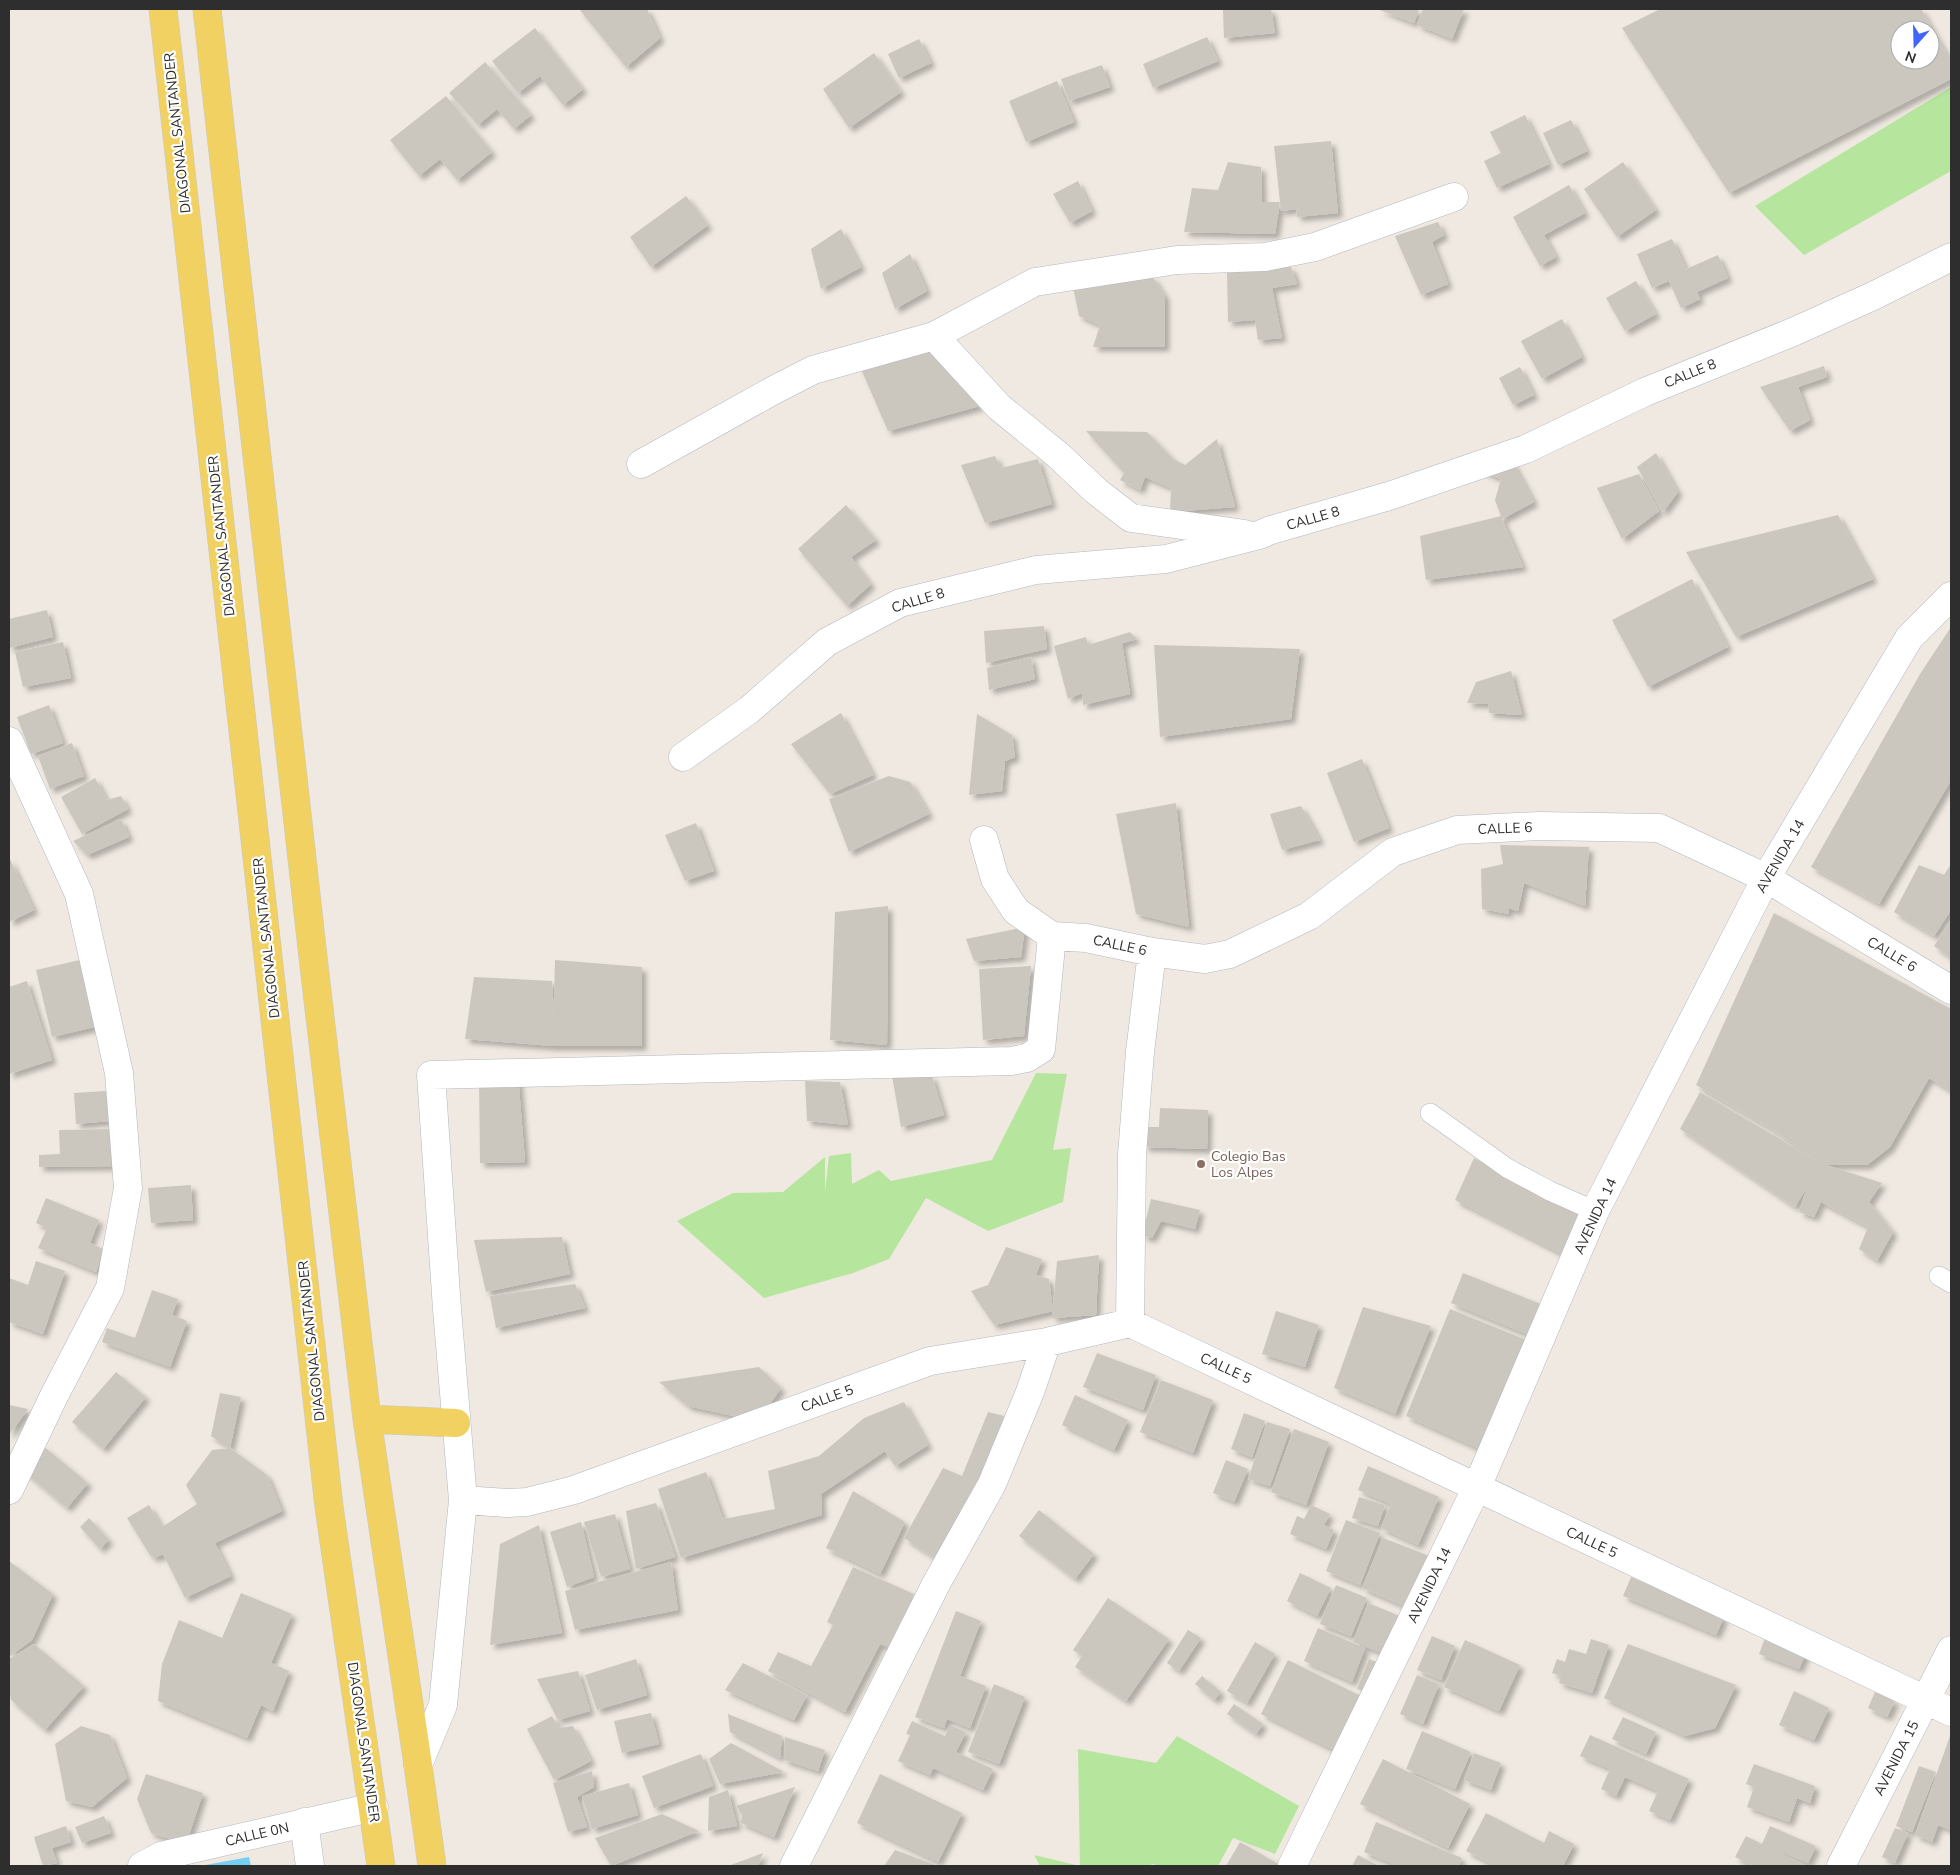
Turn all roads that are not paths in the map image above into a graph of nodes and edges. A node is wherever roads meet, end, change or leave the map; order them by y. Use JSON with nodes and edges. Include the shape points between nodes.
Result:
{"nodes":[{"id":1,"x":163,"y":9,"type":"edge"},
{"id":2,"x":207,"y":9,"type":"edge"},
{"id":3,"x":1454,"y":197,"type":"dead end"},
{"id":4,"x":1951,"y":258,"type":"edge"},
{"id":5,"x":934,"y":336,"type":"junction"},
{"id":6,"x":641,"y":464,"type":"dead end"},
{"id":7,"x":1259,"y":536,"type":"junction"},
{"id":8,"x":1951,"y":596,"type":"edge"},
{"id":9,"x":9,"y":741,"type":"edge"},
{"id":10,"x":683,"y":756,"type":"dead end"},
{"id":11,"x":984,"y":840,"type":"dead end"},
{"id":12,"x":1766,"y":878,"type":"junction"},
{"id":13,"x":1052,"y":936,"type":"junction"},
{"id":14,"x":1152,"y":952,"type":"junction"},
{"id":15,"x":1951,"y":990,"type":"edge"},
{"id":16,"x":1430,"y":1114,"type":"dead end"},
{"id":17,"x":1595,"y":1211,"type":"junction"},
{"id":18,"x":1130,"y":1323,"type":"junction"},
{"id":19,"x":1047,"y":1342,"type":"junction"},
{"id":20,"x":367,"y":1419,"type":"junction"},
{"id":21,"x":456,"y":1422,"type":"junction"},
{"id":22,"x":1477,"y":1487,"type":"junction"},
{"id":23,"x":9,"y":1490,"type":"edge"},
{"id":24,"x":463,"y":1500,"type":"junction"},
{"id":25,"x":1951,"y":1650,"type":"edge"},
{"id":26,"x":1926,"y":1700,"type":"junction"},
{"id":27,"x":1951,"y":1712,"type":"edge"},
{"id":28,"x":418,"y":1765,"type":"junction"},
{"id":29,"x":374,"y":1807,"type":"junction"},
{"id":30,"x":304,"y":1822,"type":"junction"},
{"id":31,"x":142,"y":1866,"type":"edge"},
{"id":32,"x":310,"y":1866,"type":"edge"},
{"id":33,"x":381,"y":1866,"type":"edge"},
{"id":34,"x":432,"y":1866,"type":"edge"},
{"id":35,"x":794,"y":1866,"type":"edge"},
{"id":36,"x":1292,"y":1866,"type":"edge"},
{"id":37,"x":1841,"y":1866,"type":"edge"}],
"edges":[{"from":1,"to":29,"type":"main road","name":"DIAGONAL SANTANDER","via":[[329,1506]]},
{"from":2,"to":20,"type":"main road"},
{"from":3,"to":5,"type":"street","via":[[1307,249],[1265,257],[1177,260],[1035,282]]},
{"from":4,"to":7,"type":"street","name":"CALLE 8","via":[[1793,332],[1645,392],[1526,449]]},
{"from":5,"to":6,"type":"street","via":[[813,370]]},
{"from":5,"to":7,"type":"street","via":[[999,407],[1132,518]]},
{"from":7,"to":10,"type":"street","name":"CALLE 8","via":[[1166,559],[1036,570],[900,603],[827,642],[749,710]]},
{"from":8,"to":12,"type":"street","name":"AVENIDA 14","via":[[1909,638]]},
{"from":9,"to":23,"type":"street","via":[[79,894],[119,1073],[128,1188],[110,1288]]},
{"from":11,"to":13,"type":"street","via":[[995,879],[1016,911]]},
{"from":12,"to":14,"type":"street","name":"CALLE 6","via":[[1659,828],[1539,826],[1457,830],[1393,852],[1309,916],[1230,954],[1205,959]]},
{"from":12,"to":15,"type":"street","name":"CALLE 6"},
{"from":12,"to":17,"type":"street","name":"AVENIDA 14"},
{"from":13,"to":14,"type":"street","name":"CALLE 6","via":[[1086,938]]},
{"from":13,"to":21,"type":"street","via":[[1041,1049],[1027,1058],[1011,1061],[431,1075]]},
{"from":14,"to":18,"type":"street","via":[[1132,1155]]},
{"from":16,"to":17,"type":"lane","via":[[1507,1168]]},
{"from":17,"to":22,"type":"street","name":"AVENIDA 14"},
{"from":18,"to":19,"type":"street","name":"CALLE 5"},
{"from":18,"to":22,"type":"street","name":"CALLE 5"},
{"from":19,"to":24,"type":"street","name":"CALLE 5","via":[[930,1361],[574,1490],[528,1502]]},
{"from":19,"to":35,"type":"street","via":[[992,1484],[936,1584]]},
{"from":20,"to":21,"type":"main road"},
{"from":20,"to":28,"type":"main road"},
{"from":21,"to":24,"type":"street"},
{"from":22,"to":26,"type":"street","name":"CALLE 5"},
{"from":22,"to":36,"type":"street","name":"AVENIDA 14"},
{"from":24,"to":28,"type":"street","via":[[443,1705]]},
{"from":25,"to":26,"type":"street","name":"AVENIDA 15"},
{"from":26,"to":27,"type":"street","name":"CALLE 5"},
{"from":26,"to":37,"type":"street","name":"AVENIDA 15"},
{"from":28,"to":34,"type":"main road"},
{"from":29,"to":30,"type":"street","name":"CALLE 0N"},
{"from":29,"to":33,"type":"main road","name":"DIAGONAL SANTANDER"},
{"from":30,"to":31,"type":"street","name":"CALLE 0N","via":[[161,1856]]},
{"from":30,"to":32,"type":"street"}]}
